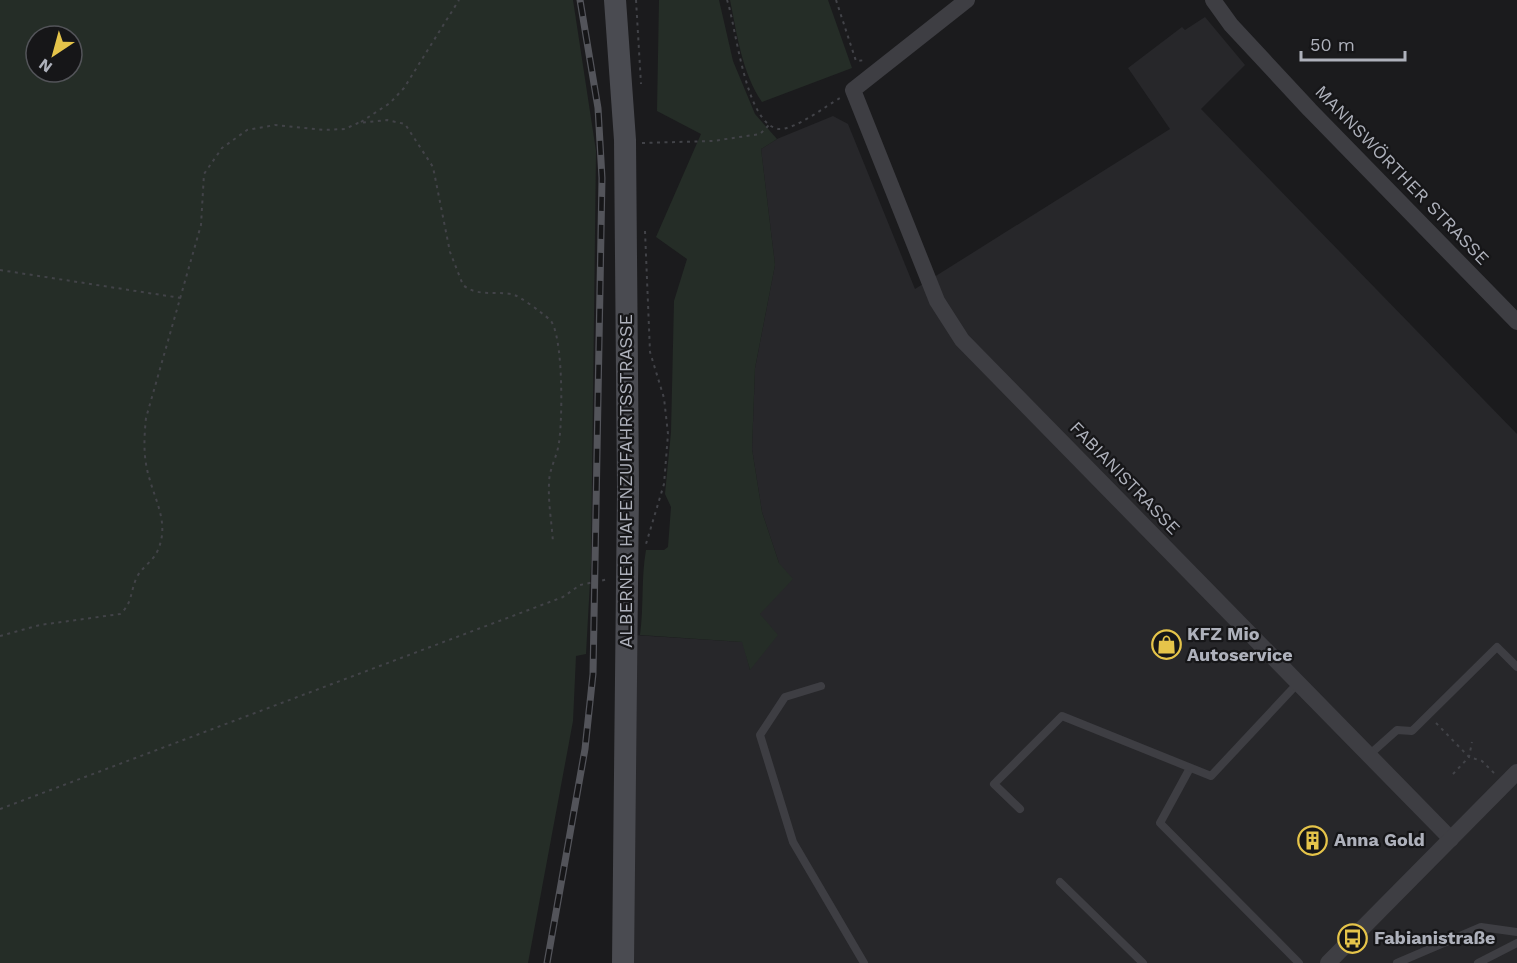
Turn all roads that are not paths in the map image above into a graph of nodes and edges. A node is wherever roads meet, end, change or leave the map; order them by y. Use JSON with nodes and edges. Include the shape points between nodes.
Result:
{"nodes":[{"id":1,"x":615,"y":0,"type":"edge"},
{"id":2,"x":967,"y":0,"type":"edge"},
{"id":3,"x":1213,"y":0,"type":"edge"},
{"id":4,"x":1517,"y":322,"type":"edge"},
{"id":5,"x":1517,"y":666,"type":"edge"},
{"id":6,"x":1298,"y":683,"type":"junction"},
{"id":7,"x":821,"y":686,"type":"dead end"},
{"id":8,"x":1369,"y":755,"type":"junction"},
{"id":9,"x":1190,"y":768,"type":"junction"},
{"id":10,"x":1517,"y":772,"type":"edge"},
{"id":11,"x":1020,"y":809,"type":"dead end"},
{"id":12,"x":1451,"y":839,"type":"junction"},
{"id":13,"x":1060,"y":882,"type":"dead end"},
{"id":14,"x":1517,"y":932,"type":"edge"},
{"id":15,"x":1517,"y":943,"type":"edge"},
{"id":16,"x":623,"y":963,"type":"edge"},
{"id":17,"x":864,"y":963,"type":"edge"},
{"id":18,"x":1143,"y":963,"type":"edge"},
{"id":19,"x":1299,"y":963,"type":"edge"},
{"id":20,"x":1328,"y":963,"type":"edge"},
{"id":21,"x":1397,"y":963,"type":"edge"},
{"id":22,"x":1478,"y":963,"type":"edge"}],
"edges":[{"from":1,"to":16,"type":"main road","name":"ALBERNER HAFENZUFAHRTSSTRASSE","via":[[625,140],[627,569]]},
{"from":2,"to":6,"type":"street","name":"FABIANISTRASSE","via":[[853,90],[938,301],[962,340]]},
{"from":3,"to":4,"type":"street","name":"MANNSWÖRTHER STRASSE","via":[[1231,25],[1310,110]]},
{"from":5,"to":8,"type":"lane","via":[[1497,647],[1412,731],[1398,730]]},
{"from":6,"to":8,"type":"street","name":"FABIANISTRASSE"},
{"from":6,"to":9,"type":"lane","via":[[1211,776]]},
{"from":7,"to":17,"type":"lane","via":[[785,697],[760,735],[793,842]]},
{"from":8,"to":12,"type":"street","name":"FABIANISTRASSE"},
{"from":9,"to":11,"type":"lane","via":[[1062,716],[994,784]]},
{"from":9,"to":19,"type":"lane","via":[[1160,823]]},
{"from":10,"to":12,"type":"street"},
{"from":12,"to":20,"type":"street"},
{"from":13,"to":18,"type":"lane"},
{"from":14,"to":21,"type":"lane","via":[[1481,927]]},
{"from":15,"to":22,"type":"lane"}]}
